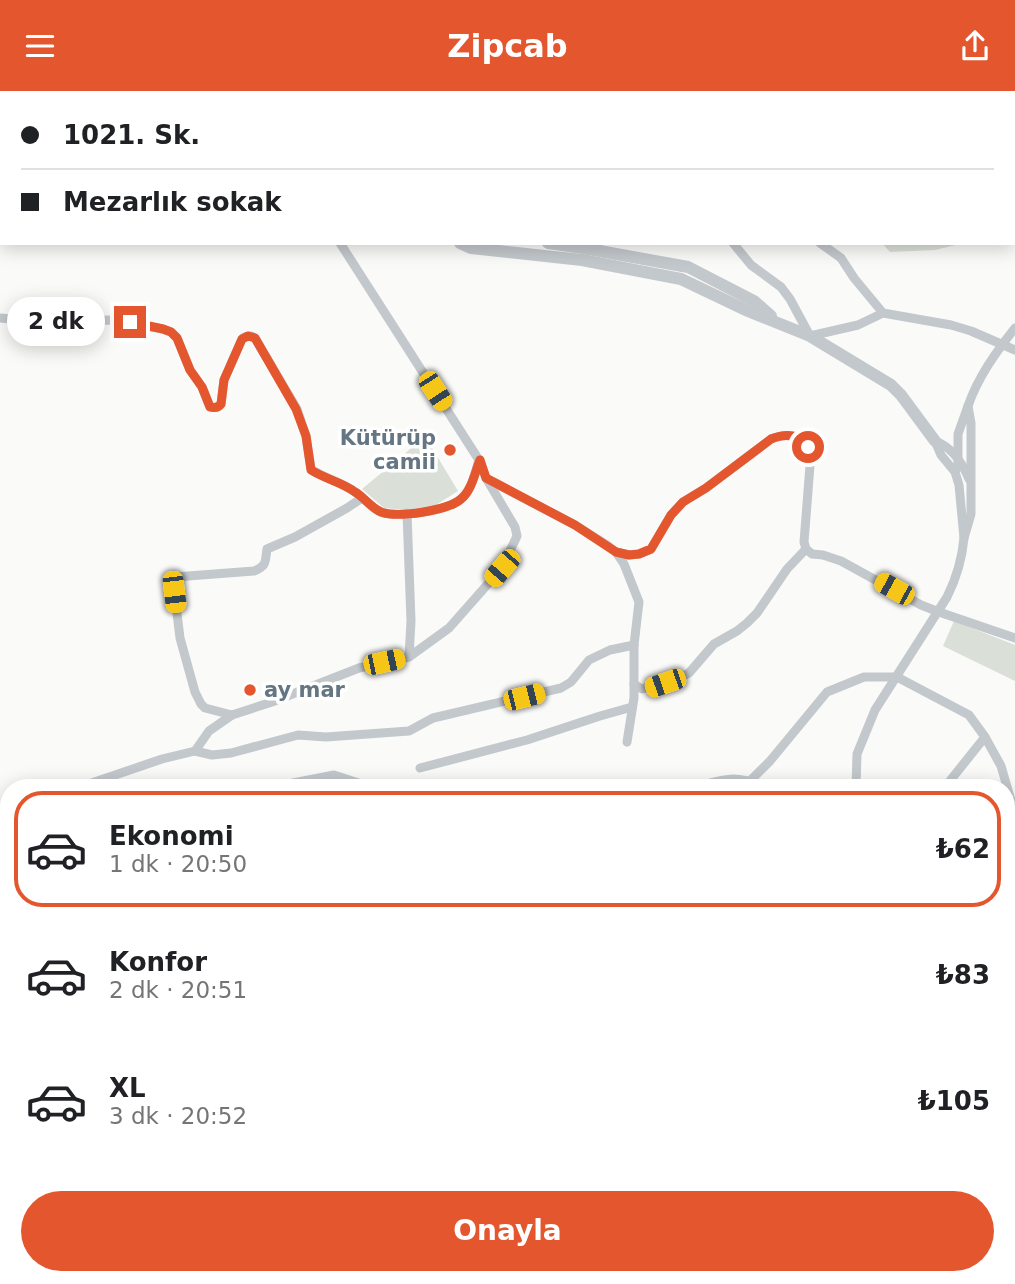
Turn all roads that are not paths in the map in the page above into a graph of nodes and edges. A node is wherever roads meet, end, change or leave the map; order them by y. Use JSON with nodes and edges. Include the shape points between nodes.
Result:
{"nodes":[{"id":1,"x":341,"y":245,"type":"edge"},
{"id":2,"x":464,"y":245,"type":"edge"},
{"id":3,"x":562,"y":245,"type":"edge"},
{"id":4,"x":735,"y":245,"type":"edge"},
{"id":5,"x":824,"y":245,"type":"edge"},
{"id":6,"x":883,"y":313,"type":"junction"},
{"id":7,"x":0,"y":319,"type":"edge"},
{"id":8,"x":776,"y":321,"type":"junction"},
{"id":9,"x":1015,"y":328,"type":"edge"},
{"id":10,"x":810,"y":336,"type":"junction"},
{"id":11,"x":1002,"y":345,"type":"junction"},
{"id":12,"x":1015,"y":350,"type":"edge"},
{"id":13,"x":968,"y":406,"type":"junction"},
{"id":14,"x":970,"y":441,"type":"junction"},
{"id":15,"x":941,"y":443,"type":"junction"},
{"id":16,"x":958,"y":443,"type":"junction"},
{"id":17,"x":958,"y":458,"type":"junction"},
{"id":18,"x":480,"y":460,"type":"junction"},
{"id":19,"x":965,"y":470,"type":"junction"},
{"id":20,"x":955,"y":472,"type":"junction"},
{"id":21,"x":486,"y":478,"type":"junction"},
{"id":22,"x":971,"y":484,"type":"junction"},
{"id":23,"x":362,"y":498,"type":"junction"},
{"id":24,"x":407,"y":513,"type":"junction"},
{"id":25,"x":964,"y":538,"type":"junction"},
{"id":26,"x":806,"y":548,"type":"junction"},
{"id":27,"x":616,"y":552,"type":"junction"},
{"id":28,"x":939,"y":613,"type":"junction"},
{"id":29,"x":1015,"y":638,"type":"edge"},
{"id":30,"x":634,"y":645,"type":"junction"},
{"id":31,"x":410,"y":657,"type":"junction"},
{"id":32,"x":897,"y":677,"type":"junction"},
{"id":33,"x":634,"y":684,"type":"junction"},
{"id":34,"x":632,"y":708,"type":"junction"},
{"id":35,"x":232,"y":715,"type":"junction"},
{"id":36,"x":985,"y":737,"type":"junction"},
{"id":37,"x":627,"y":742,"type":"dead end"},
{"id":38,"x":195,"y":751,"type":"junction"},
{"id":39,"x":421,"y":768,"type":"dead end"},
{"id":40,"x":103,"y":779,"type":"edge"},
{"id":41,"x":314,"y":779,"type":"edge"},
{"id":42,"x":346,"y":779,"type":"edge"},
{"id":43,"x":752,"y":779,"type":"edge"},
{"id":44,"x":856,"y":779,"type":"edge"},
{"id":45,"x":951,"y":779,"type":"edge"},
{"id":46,"x":1005,"y":779,"type":"edge"}],
"edges":[{"from":1,"to":18,"type":"street"},
{"from":2,"to":8,"type":"street","via":[[583,260],[681,279]]},
{"from":3,"to":8,"type":"street","via":[[688,267],[754,302]]},
{"from":4,"to":10,"type":"street","via":[[751,265],[781,288]]},
{"from":5,"to":6,"type":"street","via":[[841,258]]},
{"from":6,"to":10,"type":"street","via":[[858,325]]},
{"from":6,"to":11,"type":"street","via":[[951,325]]},
{"from":7,"to":23,"type":"street","via":[[114,320],[171,332],[207,403],[214,408],[221,404],[224,380],[242,339],[253,336],[296,409],[311,470]]},
{"from":8,"to":10,"type":"street"},
{"from":9,"to":11,"type":"street"},
{"from":10,"to":15,"type":"street","via":[[891,385]]},
{"from":11,"to":12,"type":"street"},
{"from":11,"to":13,"type":"street"},
{"from":13,"to":14,"type":"street"},
{"from":13,"to":16,"type":"street"},
{"from":14,"to":19,"type":"street"},
{"from":14,"to":22,"type":"street"},
{"from":15,"to":16,"type":"street"},
{"from":15,"to":17,"type":"street"},
{"from":15,"to":20,"type":"street","via":[[941,455]]},
{"from":16,"to":17,"type":"street"},
{"from":17,"to":19,"type":"street"},
{"from":17,"to":20,"type":"street"},
{"from":18,"to":21,"type":"street"},
{"from":18,"to":24,"type":"street","via":[[461,499],[437,509]]},
{"from":19,"to":20,"type":"street","via":[[960,475]]},
{"from":19,"to":22,"type":"street"},
{"from":20,"to":25,"type":"street"},
{"from":21,"to":27,"type":"street"},
{"from":21,"to":31,"type":"street","via":[[517,536],[502,568],[449,628]]},
{"from":22,"to":25,"type":"street","via":[[971,514]]},
{"from":23,"to":24,"type":"street","via":[[383,512]]},
{"from":23,"to":35,"type":"street","via":[[267,549],[262,568],[176,577],[173,581],[180,638],[195,692],[205,708]]},
{"from":24,"to":31,"type":"street"},
{"from":25,"to":28,"type":"street","via":[[956,579]]},
{"from":26,"to":27,"type":"street","via":[[810,453],[800,438],[787,435],[771,439],[683,502],[651,549],[629,555]]},
{"from":26,"to":28,"type":"street","via":[[812,554],[841,561]]},
{"from":26,"to":33,"type":"street","via":[[757,613],[713,644],[689,673],[650,688]]},
{"from":27,"to":30,"type":"street","via":[[639,602]]},
{"from":28,"to":29,"type":"street"},
{"from":28,"to":32,"type":"street"},
{"from":30,"to":33,"type":"street"},
{"from":30,"to":38,"type":"street","via":[[589,660],[561,688],[433,718],[409,731],[298,735],[231,753]]},
{"from":31,"to":35,"type":"street","via":[[359,668]]},
{"from":32,"to":36,"type":"street","via":[[970,715]]},
{"from":32,"to":43,"type":"street","via":[[864,677],[827,691]]},
{"from":32,"to":44,"type":"street","via":[[875,710],[857,754]]},
{"from":33,"to":34,"type":"street"},
{"from":34,"to":37,"type":"street"},
{"from":34,"to":39,"type":"street"},
{"from":35,"to":38,"type":"street","via":[[209,730]]},
{"from":36,"to":45,"type":"street"},
{"from":36,"to":46,"type":"street"},
{"from":38,"to":40,"type":"street"},
{"from":41,"to":42,"type":"street","via":[[334,775]]}]}
